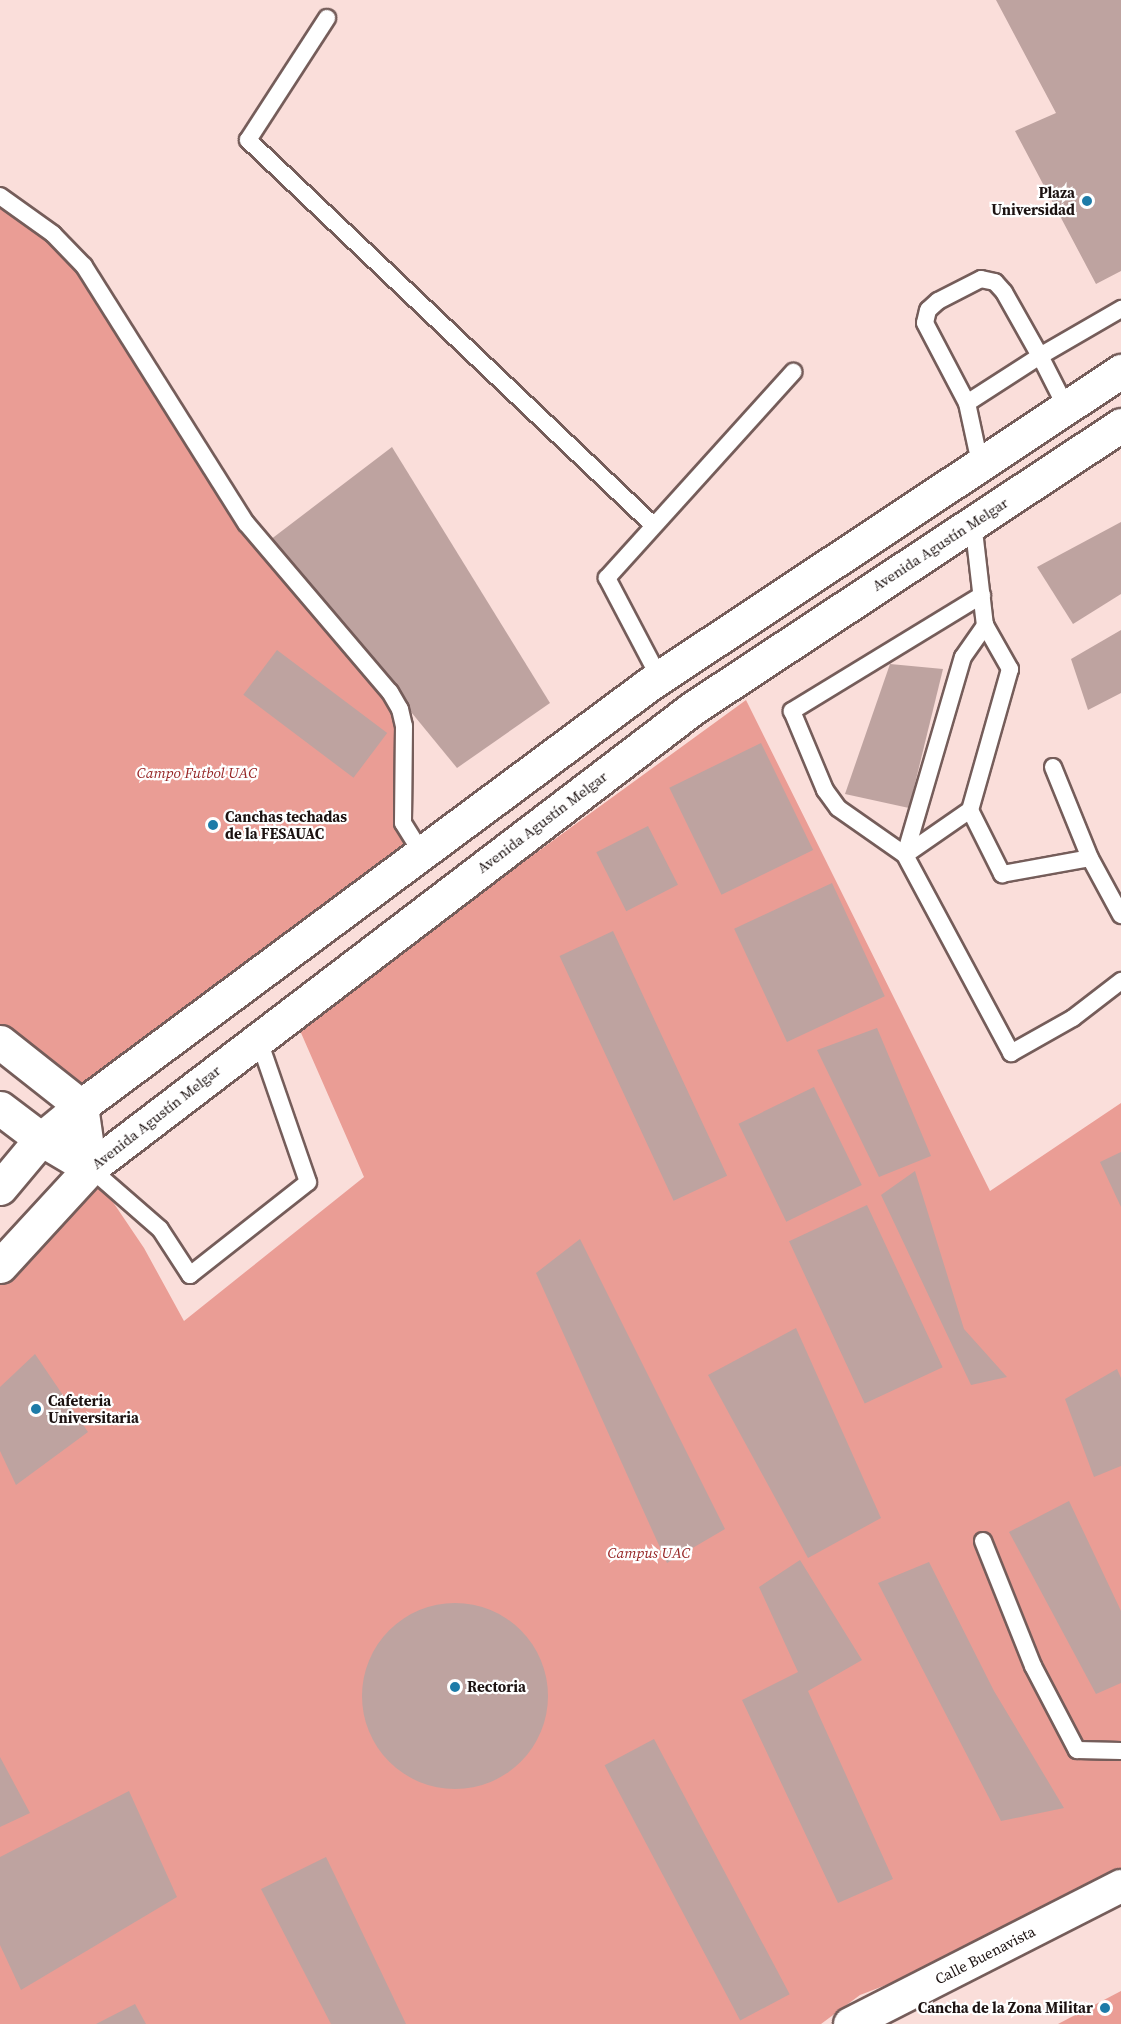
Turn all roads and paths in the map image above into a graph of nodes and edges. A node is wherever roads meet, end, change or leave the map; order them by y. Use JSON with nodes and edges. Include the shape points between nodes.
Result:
{"nodes":[{"id":1,"x":327,"y":18,"type":"dead end"},
{"id":2,"x":0,"y":196,"type":"edge"},
{"id":3,"x":1121,"y":309,"type":"edge"},
{"id":4,"x":1040,"y":356,"type":"junction"},
{"id":5,"x":1121,"y":371,"type":"edge"},
{"id":6,"x":793,"y":372,"type":"dead end"},
{"id":7,"x":966,"y":403,"type":"junction"},
{"id":8,"x":1066,"y":407,"type":"junction"},
{"id":9,"x":1121,"y":425,"type":"edge"},
{"id":10,"x":980,"y":463,"type":"junction"},
{"id":11,"x":973,"y":522,"type":"junction"},
{"id":12,"x":653,"y":525,"type":"junction"},
{"id":13,"x":982,"y":595,"type":"junction"},
{"id":14,"x":986,"y":625,"type":"junction"},
{"id":15,"x":659,"y":677,"type":"junction"},
{"id":16,"x":1053,"y":767,"type":"dead end"},
{"id":17,"x":970,"y":810,"type":"junction"},
{"id":18,"x":422,"y":854,"type":"junction"},
{"id":19,"x":905,"y":855,"type":"junction"},
{"id":20,"x":1090,"y":858,"type":"junction"},
{"id":21,"x":1121,"y":915,"type":"edge"},
{"id":22,"x":1121,"y":981,"type":"edge"},
{"id":23,"x":258,"y":1038,"type":"junction"},
{"id":24,"x":0,"y":1042,"type":"edge"},
{"id":25,"x":81,"y":1106,"type":"junction"},
{"id":26,"x":0,"y":1108,"type":"edge"},
{"id":27,"x":41,"y":1139,"type":"junction"},
{"id":28,"x":90,"y":1168,"type":"junction"},
{"id":29,"x":0,"y":1188,"type":"edge"},
{"id":30,"x":0,"y":1266,"type":"edge"},
{"id":31,"x":983,"y":1541,"type":"dead end"},
{"id":32,"x":1121,"y":1751,"type":"edge"},
{"id":33,"x":1121,"y":1886,"type":"edge"},
{"id":34,"x":850,"y":2024,"type":"edge"}],
"edges":[{"from":1,"to":12,"type":"lane","via":[[248,140]]},
{"from":2,"to":18,"type":"lane","via":[[53,234],[84,266],[246,523],[390,692],[404,726],[403,823]]},
{"from":3,"to":4,"type":"lane"},
{"from":4,"to":7,"type":"lane"},
{"from":4,"to":7,"type":"lane","via":[[995,282],[968,282],[938,301],[928,310],[927,330]]},
{"from":4,"to":8,"type":"lane"},
{"from":5,"to":8,"type":"main road"},
{"from":6,"to":12,"type":"lane"},
{"from":7,"to":10,"type":"lane"},
{"from":8,"to":10,"type":"main road"},
{"from":9,"to":11,"type":"main road","name":"Avenida Agustín Melgar"},
{"from":10,"to":15,"type":"main road"},
{"from":11,"to":13,"type":"lane"},
{"from":11,"to":23,"type":"main road","name":"Avenida Agustín Melgar","via":[[693,708]]},
{"from":12,"to":15,"type":"lane","via":[[607,578]]},
{"from":13,"to":14,"type":"lane"},
{"from":13,"to":19,"type":"lane","via":[[792,711],[825,789],[838,808]]},
{"from":14,"to":17,"type":"lane","via":[[1010,669]]},
{"from":14,"to":19,"type":"lane","via":[[963,657]]},
{"from":15,"to":18,"type":"main road"},
{"from":16,"to":20,"type":"lane"},
{"from":17,"to":19,"type":"lane"},
{"from":17,"to":20,"type":"lane","via":[[1002,874]]},
{"from":18,"to":25,"type":"main road"},
{"from":19,"to":22,"type":"lane","via":[[1011,1053],[1073,1018]]},
{"from":20,"to":21,"type":"lane"},
{"from":23,"to":28,"type":"main road","name":"Avenida Agustín Melgar"},
{"from":23,"to":28,"type":"lane","via":[[308,1182],[190,1275],[160,1229]]},
{"from":24,"to":25,"type":"main road"},
{"from":25,"to":27,"type":"main road"},
{"from":25,"to":28,"type":"main road"},
{"from":26,"to":27,"type":"main road"},
{"from":27,"to":28,"type":"main road"},
{"from":27,"to":29,"type":"main road"},
{"from":28,"to":30,"type":"main road","name":"Avenida Agustín Melgar"},
{"from":31,"to":32,"type":"lane","via":[[1033,1666],[1077,1750]]},
{"from":33,"to":34,"type":"street","name":"Calle Buenavista"}]}
